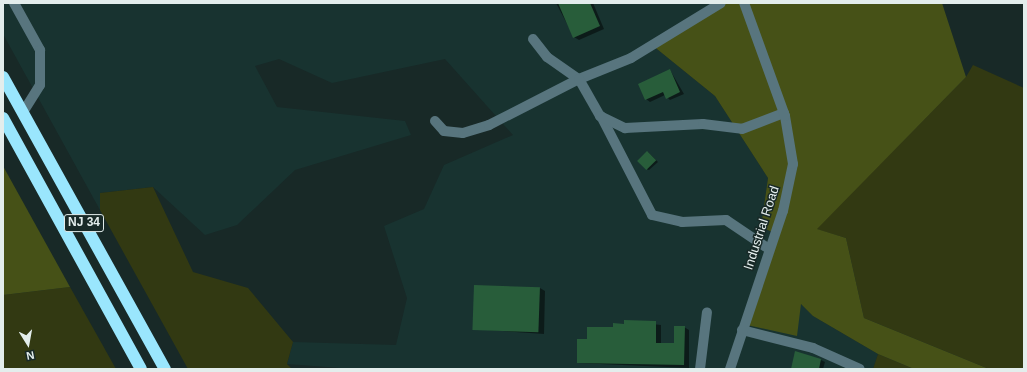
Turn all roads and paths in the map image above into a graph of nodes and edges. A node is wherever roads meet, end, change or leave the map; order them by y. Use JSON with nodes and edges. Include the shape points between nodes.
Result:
{"nodes":[{"id":1,"x":14,"y":3,"type":"edge"},
{"id":2,"x":721,"y":3,"type":"edge"},
{"id":3,"x":744,"y":3,"type":"edge"},
{"id":4,"x":533,"y":39,"type":"dead end"},
{"id":5,"x":3,"y":77,"type":"edge"},
{"id":6,"x":579,"y":79,"type":"junction"},
{"id":7,"x":23,"y":112,"type":"junction"},
{"id":8,"x":784,"y":113,"type":"junction"},
{"id":9,"x":601,"y":116,"type":"junction"},
{"id":10,"x":3,"y":118,"type":"edge"},
{"id":11,"x":434,"y":121,"type":"dead end"},
{"id":12,"x":769,"y":249,"type":"junction"},
{"id":13,"x":707,"y":312,"type":"dead end"},
{"id":14,"x":742,"y":330,"type":"junction"},
{"id":15,"x":142,"y":369,"type":"edge"},
{"id":16,"x":165,"y":369,"type":"edge"},
{"id":17,"x":700,"y":369,"type":"edge"},
{"id":18,"x":730,"y":369,"type":"edge"},
{"id":19,"x":860,"y":369,"type":"edge"}],
"edges":[{"from":1,"to":7,"type":"street","via":[[40,50],[40,85]]},
{"from":2,"to":6,"type":"street","via":[[631,58]]},
{"from":3,"to":8,"type":"street","name":"Industrial Road"},
{"from":4,"to":6,"type":"street","via":[[547,57]]},
{"from":5,"to":7,"type":"highway","number":"NJ 34"},
{"from":6,"to":9,"type":"street"},
{"from":6,"to":11,"type":"street","via":[[489,125],[463,133],[449,133]]},
{"from":7,"to":16,"type":"highway","number":"NJ 34"},
{"from":8,"to":9,"type":"street","via":[[742,130],[703,124],[625,128]]},
{"from":8,"to":12,"type":"street","name":"Industrial Road","via":[[792,154],[791,179]]},
{"from":9,"to":12,"type":"street","via":[[652,215],[682,222],[726,220]]},
{"from":10,"to":15,"type":"highway","number":"NJ 34"},
{"from":12,"to":14,"type":"street","name":"Industrial Road"},
{"from":13,"to":17,"type":"street"},
{"from":14,"to":18,"type":"street","name":"Industrial Road"},
{"from":14,"to":19,"type":"street","via":[[813,348]]}]}
